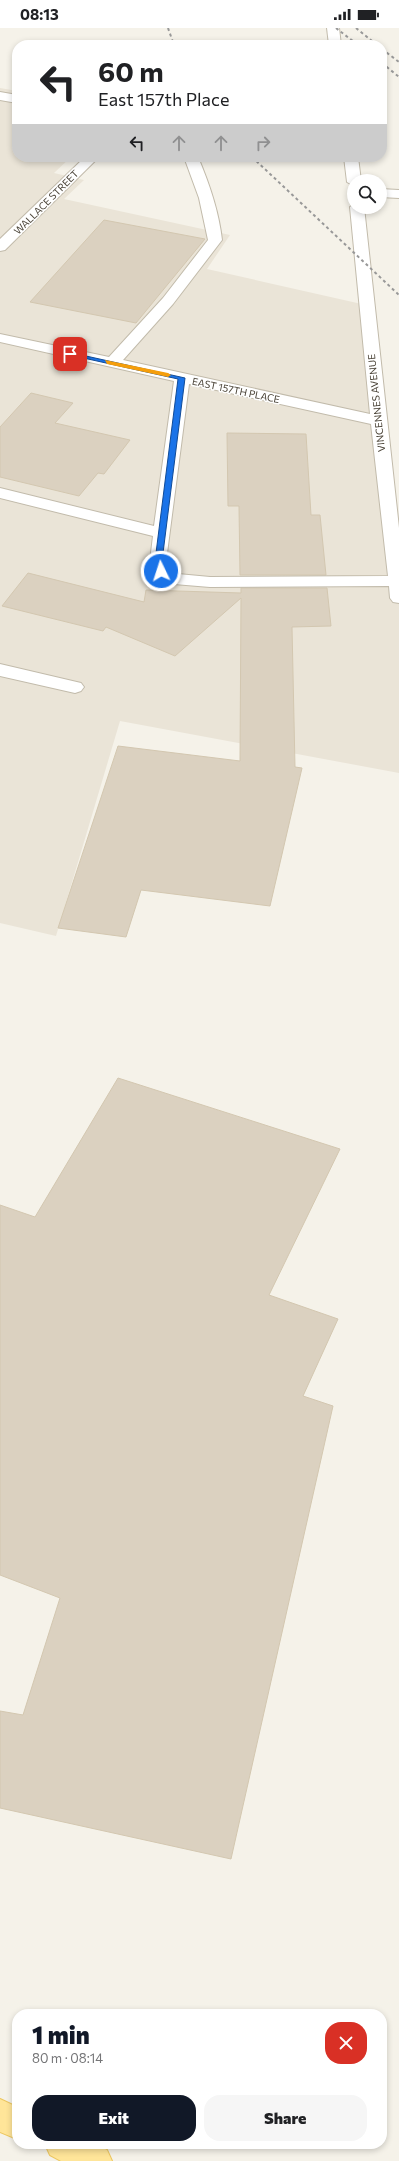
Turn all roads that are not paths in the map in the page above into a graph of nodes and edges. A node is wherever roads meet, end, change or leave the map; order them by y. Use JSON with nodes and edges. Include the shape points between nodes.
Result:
{"nodes":[{"id":1,"x":333,"y":28,"type":"edge"},
{"id":2,"x":334,"y":40,"type":"edge"},
{"id":3,"x":0,"y":96,"type":"edge"},
{"id":4,"x":12,"y":98,"type":"edge"},
{"id":5,"x":87,"y":162,"type":"edge"},
{"id":6,"x":193,"y":162,"type":"edge"},
{"id":7,"x":352,"y":162,"type":"edge"},
{"id":8,"x":353,"y":174,"type":"edge"},
{"id":9,"x":387,"y":193,"type":"edge"},
{"id":10,"x":399,"y":194,"type":"edge"},
{"id":11,"x":358,"y":214,"type":"edge"},
{"id":12,"x":0,"y":247,"type":"edge"},
{"id":13,"x":0,"y":338,"type":"edge"},
{"id":14,"x":112,"y":363,"type":"junction"},
{"id":15,"x":182,"y":378,"type":"junction"},
{"id":16,"x":378,"y":421,"type":"junction"},
{"id":17,"x":0,"y":493,"type":"edge"},
{"id":18,"x":161,"y":533,"type":"junction"},
{"id":19,"x":397,"y":581,"type":"junction"},
{"id":20,"x":399,"y":598,"type":"edge"},
{"id":21,"x":0,"y":670,"type":"edge"},
{"id":22,"x":75,"y":687,"type":"dead end"},
{"id":23,"x":0,"y":2115,"type":"edge"},
{"id":24,"x":12,"y":2121,"type":"edge"},
{"id":25,"x":71,"y":2149,"type":"edge"},
{"id":26,"x":96,"y":2161,"type":"edge"}],
"edges":[{"from":1,"to":2,"type":"street"},
{"from":3,"to":4,"type":"street"},
{"from":5,"to":12,"type":"street","name":"WALLACE STREET"},
{"from":6,"to":14,"type":"street","via":[[215,228],[216,240],[168,301]]},
{"from":7,"to":8,"type":"street"},
{"from":9,"to":10,"type":"street"},
{"from":11,"to":16,"type":"street","name":"VINCENNES AVENUE"},
{"from":13,"to":14,"type":"street","name":"EAST 157TH PLACE"},
{"from":14,"to":15,"type":"street","name":"EAST 157TH PLACE"},
{"from":15,"to":16,"type":"street","name":"EAST 157TH PLACE"},
{"from":15,"to":18,"type":"street"},
{"from":16,"to":19,"type":"street","name":"VINCENNES AVENUE"},
{"from":17,"to":18,"type":"street"},
{"from":18,"to":19,"type":"street","via":[[158,561],[161,571],[174,579],[210,582]]},
{"from":19,"to":20,"type":"street","name":"VINCENNES AVENUE"},
{"from":21,"to":22,"type":"street"},
{"from":23,"to":24,"type":"main road"},
{"from":25,"to":26,"type":"main road"}]}
